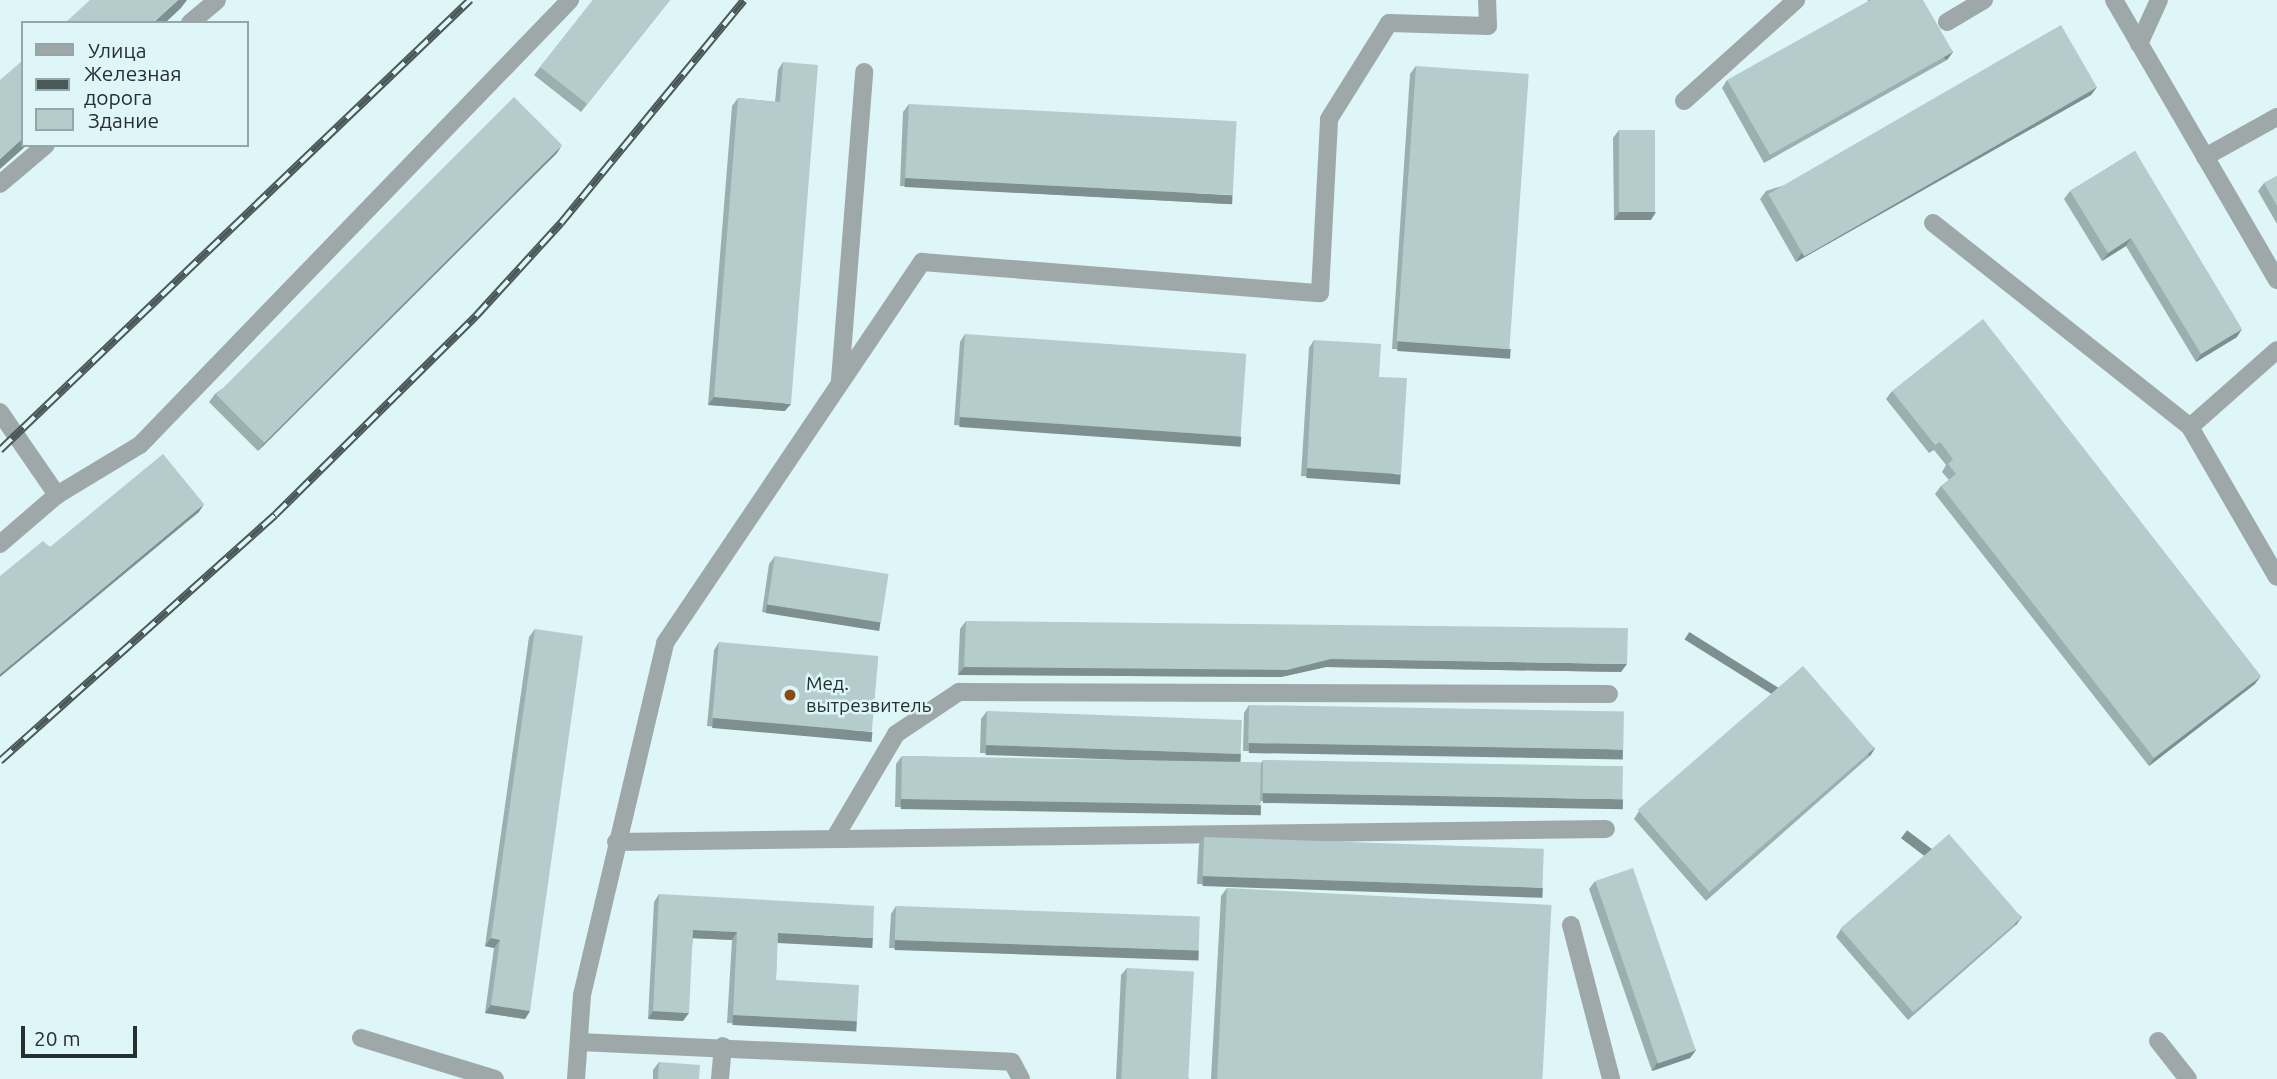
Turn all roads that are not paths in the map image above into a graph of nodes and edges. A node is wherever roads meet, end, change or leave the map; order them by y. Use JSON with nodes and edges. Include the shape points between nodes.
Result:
{"nodes":[{"id":1,"x":217,"y":0,"type":"edge"},
{"id":2,"x":570,"y":0,"type":"edge"},
{"id":3,"x":1487,"y":0,"type":"edge"},
{"id":4,"x":1796,"y":0,"type":"edge"},
{"id":5,"x":1984,"y":0,"type":"edge"},
{"id":6,"x":2114,"y":0,"type":"edge"},
{"id":7,"x":2159,"y":0,"type":"edge"},
{"id":8,"x":192,"y":21,"type":"edge"},
{"id":9,"x":1947,"y":22,"type":"dead end"},
{"id":10,"x":2139,"y":44,"type":"junction"},
{"id":11,"x":864,"y":72,"type":"dead end"},
{"id":12,"x":1684,"y":102,"type":"dead end"},
{"id":13,"x":2277,"y":117,"type":"edge"},
{"id":14,"x":44,"y":147,"type":"edge"},
{"id":15,"x":2205,"y":157,"type":"junction"},
{"id":16,"x":0,"y":184,"type":"edge"},
{"id":17,"x":1933,"y":223,"type":"dead end"},
{"id":18,"x":2277,"y":280,"type":"edge"},
{"id":19,"x":2277,"y":351,"type":"edge"},
{"id":20,"x":840,"y":383,"type":"junction"},
{"id":21,"x":0,"y":412,"type":"edge"},
{"id":22,"x":2190,"y":427,"type":"junction"},
{"id":23,"x":57,"y":495,"type":"junction"},
{"id":24,"x":0,"y":544,"type":"edge"},
{"id":25,"x":2277,"y":577,"type":"edge"},
{"id":26,"x":1609,"y":694,"type":"dead end"},
{"id":27,"x":1606,"y":829,"type":"dead end"},
{"id":28,"x":834,"y":839,"type":"junction"},
{"id":29,"x":616,"y":842,"type":"junction"},
{"id":30,"x":1571,"y":925,"type":"dead end"},
{"id":31,"x":361,"y":1038,"type":"dead end"},
{"id":32,"x":2158,"y":1041,"type":"dead end"},
{"id":33,"x":579,"y":1042,"type":"junction"},
{"id":34,"x":723,"y":1046,"type":"junction"},
{"id":35,"x":495,"y":1079,"type":"edge"},
{"id":36,"x":576,"y":1079,"type":"edge"},
{"id":37,"x":720,"y":1079,"type":"edge"},
{"id":38,"x":1021,"y":1079,"type":"edge"},
{"id":39,"x":1611,"y":1079,"type":"edge"},
{"id":40,"x":2188,"y":1079,"type":"edge"}],
"edges":[{"from":1,"to":8,"type":"street"},
{"from":2,"to":23,"type":"street","via":[[140,445]]},
{"from":3,"to":20,"type":"street","via":[[1488,26],[1389,23],[1329,119],[1320,293],[922,262]]},
{"from":4,"to":12,"type":"street"},
{"from":5,"to":9,"type":"street"},
{"from":6,"to":10,"type":"street"},
{"from":7,"to":10,"type":"street"},
{"from":10,"to":15,"type":"street"},
{"from":11,"to":20,"type":"street"},
{"from":13,"to":15,"type":"street"},
{"from":14,"to":16,"type":"street"},
{"from":15,"to":18,"type":"street"},
{"from":17,"to":22,"type":"street"},
{"from":19,"to":22,"type":"street"},
{"from":20,"to":29,"type":"street","via":[[664,643]]},
{"from":21,"to":23,"type":"street"},
{"from":22,"to":25,"type":"street"},
{"from":23,"to":24,"type":"street"},
{"from":26,"to":28,"type":"street","via":[[958,692],[896,734]]},
{"from":27,"to":28,"type":"street"},
{"from":28,"to":29,"type":"street"},
{"from":29,"to":33,"type":"street","via":[[582,995]]},
{"from":30,"to":39,"type":"street"},
{"from":31,"to":35,"type":"street"},
{"from":32,"to":40,"type":"street"},
{"from":33,"to":34,"type":"street"},
{"from":33,"to":36,"type":"street"},
{"from":34,"to":37,"type":"street"},
{"from":34,"to":38,"type":"street","via":[[1012,1062]]}]}
